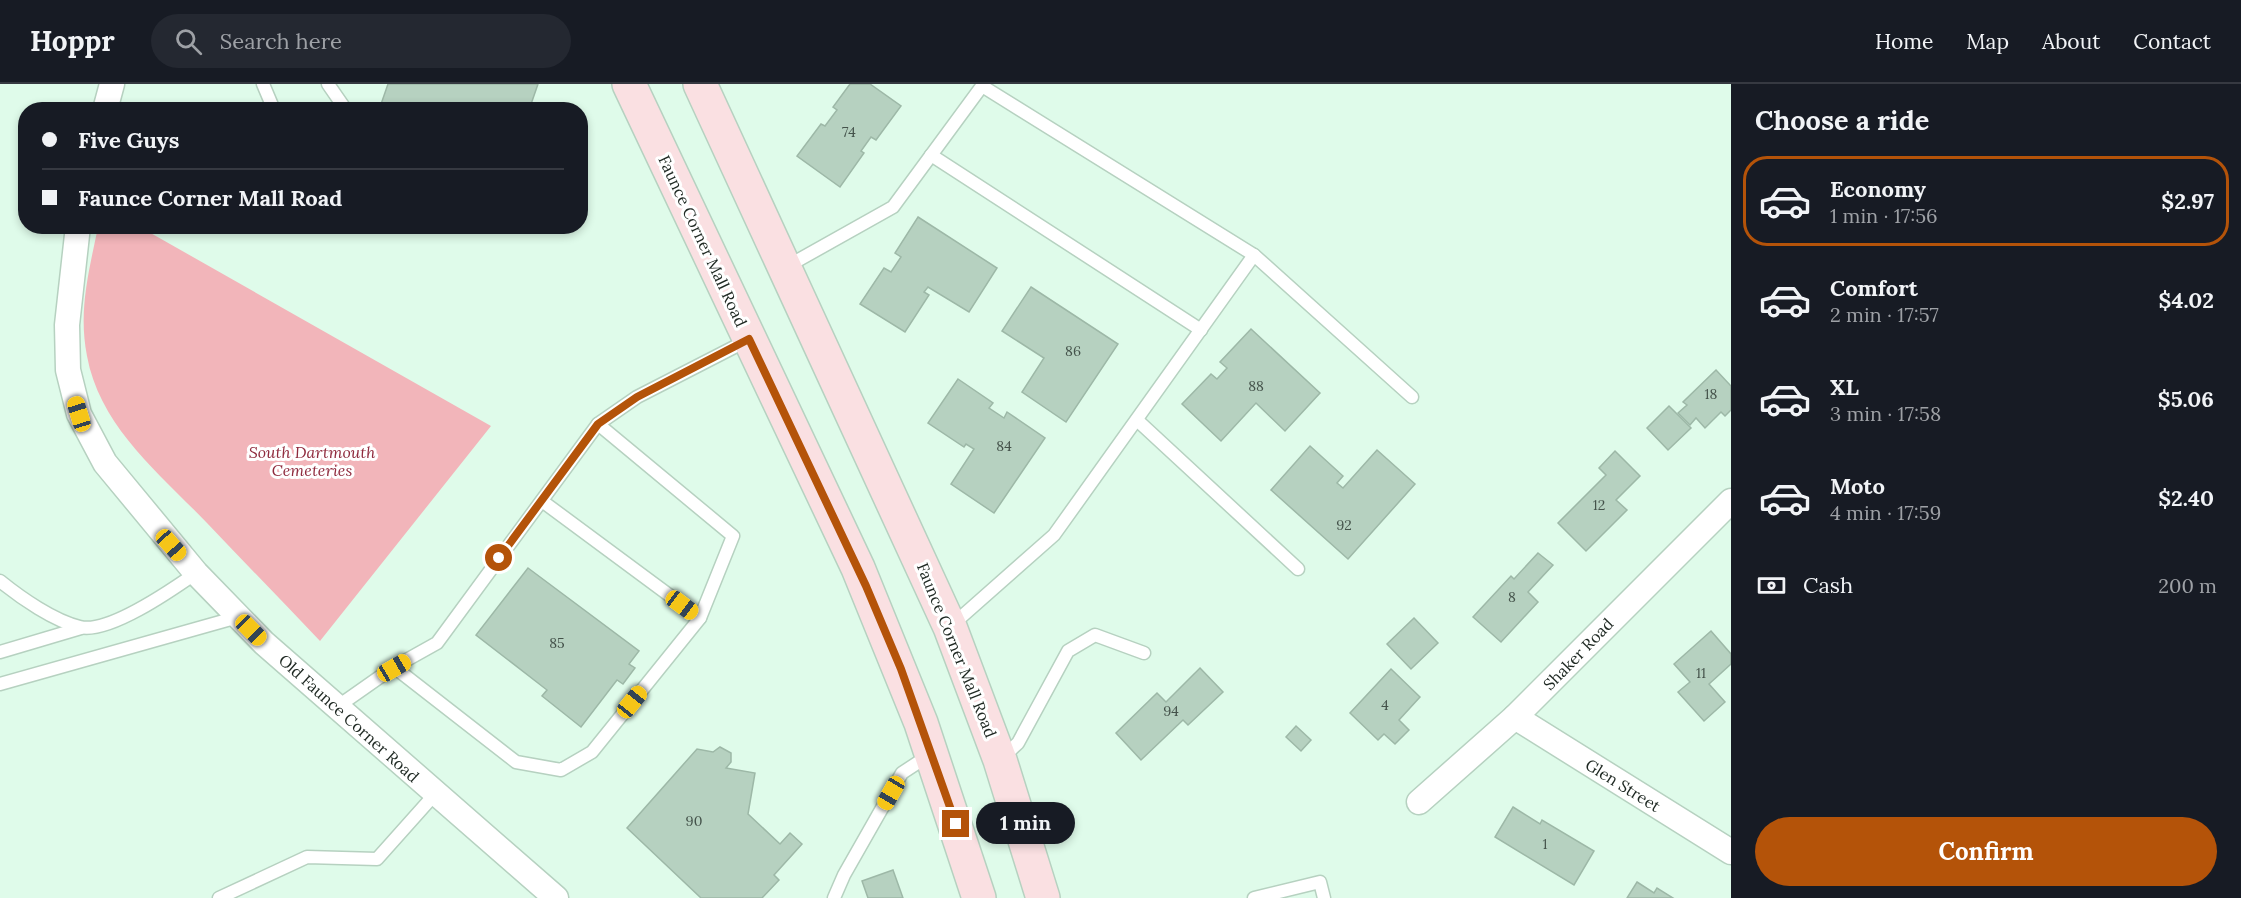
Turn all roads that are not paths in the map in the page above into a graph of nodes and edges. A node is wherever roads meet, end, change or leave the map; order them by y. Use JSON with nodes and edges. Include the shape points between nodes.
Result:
{"nodes":[{"id":1,"x":112,"y":84,"type":"edge"},
{"id":2,"x":263,"y":84,"type":"edge"},
{"id":3,"x":328,"y":84,"type":"edge"},
{"id":4,"x":629,"y":84,"type":"edge"},
{"id":5,"x":700,"y":84,"type":"edge"},
{"id":6,"x":107,"y":102,"type":"edge"},
{"id":7,"x":271,"y":102,"type":"edge"},
{"id":8,"x":340,"y":102,"type":"edge"},
{"id":9,"x":931,"y":155,"type":"junction"},
{"id":10,"x":77,"y":234,"type":"edge"},
{"id":11,"x":1254,"y":255,"type":"junction"},
{"id":12,"x":785,"y":267,"type":"junction"},
{"id":13,"x":1201,"y":330,"type":"junction"},
{"id":14,"x":749,"y":339,"type":"junction"},
{"id":15,"x":1412,"y":397,"type":"dead end"},
{"id":16,"x":1137,"y":420,"type":"junction"},
{"id":17,"x":598,"y":424,"type":"junction"},
{"id":18,"x":542,"y":501,"type":"junction"},
{"id":19,"x":1731,"y":501,"type":"edge"},
{"id":20,"x":1298,"y":569,"type":"dead end"},
{"id":21,"x":196,"y":573,"type":"junction"},
{"id":22,"x":0,"y":581,"type":"edge"},
{"id":23,"x":238,"y":617,"type":"junction"},
{"id":24,"x":700,"y":618,"type":"junction"},
{"id":25,"x":950,"y":627,"type":"junction"},
{"id":26,"x":81,"y":628,"type":"junction"},
{"id":27,"x":0,"y":652,"type":"edge"},
{"id":28,"x":1144,"y":653,"type":"dead end"},
{"id":29,"x":394,"y":668,"type":"junction"},
{"id":30,"x":0,"y":684,"type":"edge"},
{"id":31,"x":337,"y":707,"type":"junction"},
{"id":32,"x":1515,"y":717,"type":"junction"},
{"id":33,"x":932,"y":754,"type":"junction"},
{"id":34,"x":1000,"y":760,"type":"junction"},
{"id":35,"x":435,"y":794,"type":"junction"},
{"id":36,"x":1419,"y":802,"type":"dead end"},
{"id":37,"x":1731,"y":852,"type":"edge"},
{"id":38,"x":219,"y":898,"type":"edge"},
{"id":39,"x":556,"y":898,"type":"edge"},
{"id":40,"x":834,"y":898,"type":"edge"},
{"id":41,"x":979,"y":898,"type":"edge"},
{"id":42,"x":1043,"y":898,"type":"edge"},
{"id":43,"x":1254,"y":898,"type":"edge"},
{"id":44,"x":1324,"y":898,"type":"edge"}],
"edges":[{"from":1,"to":6,"type":"street"},
{"from":2,"to":7,"type":"lane"},
{"from":3,"to":8,"type":"lane"},
{"from":4,"to":14,"type":"main road","name":"Faunce Corner Mall Road"},
{"from":5,"to":12,"type":"main road","name":"Faunce Corner Mall Road"},
{"from":9,"to":11,"type":"lane","via":[[982,86]]},
{"from":9,"to":12,"type":"lane","via":[[893,207]]},
{"from":9,"to":13,"type":"lane"},
{"from":10,"to":21,"type":"street","name":"Old Faunce Corner Road","via":[[66,345],[79,414],[105,464]]},
{"from":11,"to":13,"type":"lane"},
{"from":11,"to":15,"type":"lane"},
{"from":12,"to":25,"type":"main road","name":"Faunce Corner Mall Road"},
{"from":13,"to":16,"type":"lane"},
{"from":14,"to":17,"type":"lane","via":[[637,397]]},
{"from":14,"to":33,"type":"main road","name":"Faunce Corner Mall Road","via":[[858,568]]},
{"from":16,"to":20,"type":"lane"},
{"from":16,"to":25,"type":"lane","via":[[1054,535]]},
{"from":17,"to":18,"type":"lane"},
{"from":17,"to":24,"type":"lane","via":[[734,536]]},
{"from":18,"to":24,"type":"lane"},
{"from":18,"to":29,"type":"lane","via":[[437,643]]},
{"from":19,"to":32,"type":"street","name":"Shaker Road"},
{"from":21,"to":23,"type":"street","name":"Old Faunce Corner Road"},
{"from":21,"to":26,"type":"lane","via":[[119,619]]},
{"from":22,"to":26,"type":"lane","via":[[30,603]]},
{"from":23,"to":30,"type":"lane"},
{"from":23,"to":31,"type":"street","name":"Old Faunce Corner Road"},
{"from":24,"to":29,"type":"lane","via":[[592,752],[561,770],[516,762]]},
{"from":25,"to":34,"type":"main road","name":"Faunce Corner Mall Road"},
{"from":26,"to":27,"type":"lane"},
{"from":28,"to":34,"type":"lane","via":[[1095,635],[1068,651],[1018,742]]},
{"from":29,"to":31,"type":"lane"},
{"from":31,"to":35,"type":"street","name":"Old Faunce Corner Road"},
{"from":32,"to":36,"type":"street","name":"Shaker Road"},
{"from":32,"to":37,"type":"street","name":"Glen Street"},
{"from":33,"to":40,"type":"lane","via":[[902,773]]},
{"from":33,"to":41,"type":"main road","name":"Faunce Corner Mall Road"},
{"from":34,"to":42,"type":"main road","name":"Faunce Corner Mall Road"},
{"from":35,"to":38,"type":"lane","via":[[377,859],[307,856]]},
{"from":35,"to":39,"type":"street","name":"Old Faunce Corner Road"},
{"from":43,"to":44,"type":"lane","via":[[1320,882]]}]}
